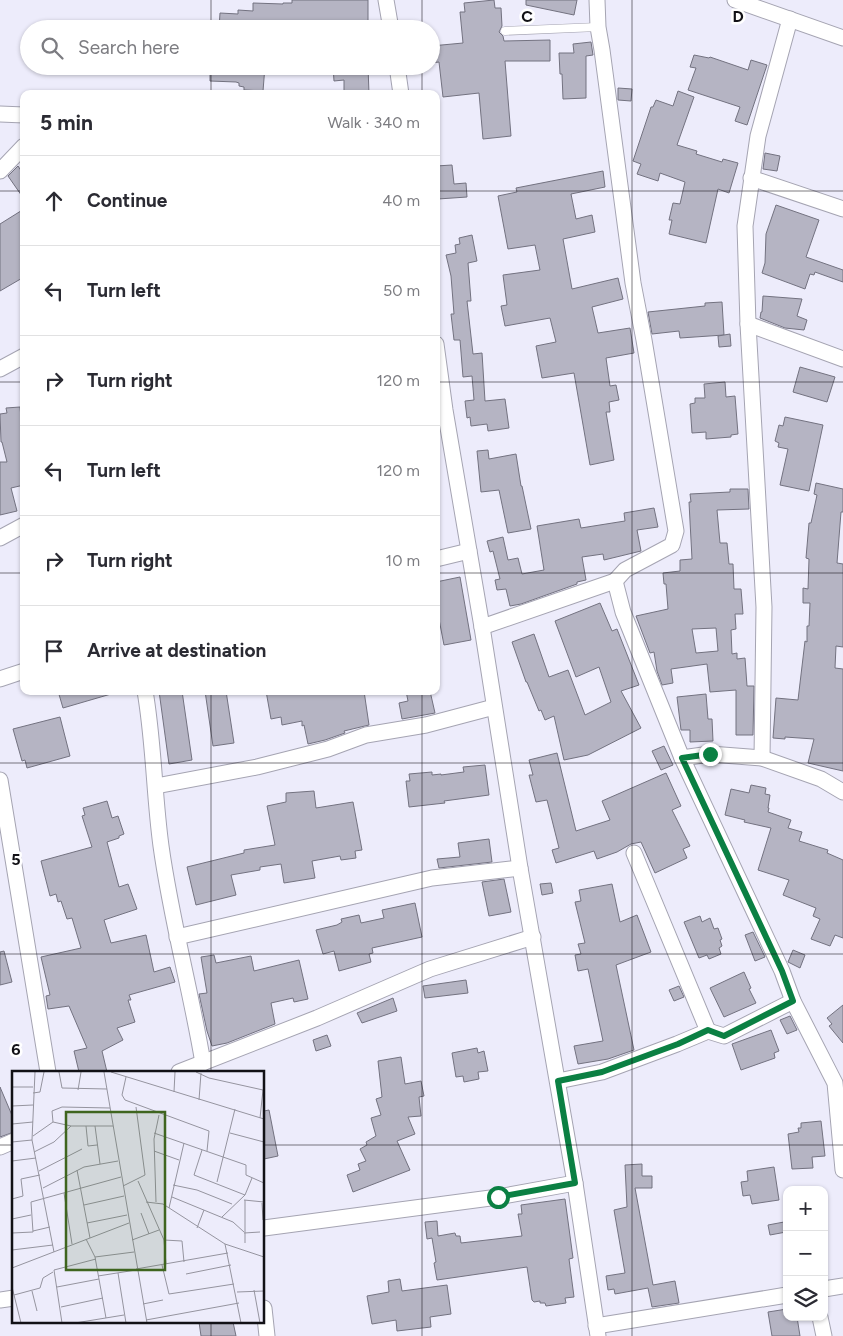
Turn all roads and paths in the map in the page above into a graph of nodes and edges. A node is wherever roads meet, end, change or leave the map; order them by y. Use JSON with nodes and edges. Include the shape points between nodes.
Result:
{"nodes":[{"id":1,"x":386,"y":0,"type":"edge"},
{"id":2,"x":597,"y":0,"type":"edge"},
{"id":3,"x":735,"y":0,"type":"edge"},
{"id":4,"x":790,"y":19,"type":"junction"},
{"id":5,"x":389,"y":20,"type":"edge"},
{"id":6,"x":598,"y":27,"type":"junction"},
{"id":7,"x":505,"y":32,"type":"dead end"},
{"id":8,"x":843,"y":38,"type":"edge"},
{"id":9,"x":398,"y":75,"type":"edge"},
{"id":10,"x":400,"y":90,"type":"edge"},
{"id":11,"x":0,"y":114,"type":"edge"},
{"id":12,"x":20,"y":115,"type":"edge"},
{"id":13,"x":20,"y":150,"type":"edge"},
{"id":14,"x":0,"y":171,"type":"edge"},
{"id":15,"x":751,"y":178,"type":"junction"},
{"id":16,"x":843,"y":209,"type":"edge"},
{"id":17,"x":748,"y":324,"type":"junction"},
{"id":18,"x":20,"y":358,"type":"edge"},
{"id":19,"x":843,"y":359,"type":"edge"},
{"id":20,"x":0,"y":369,"type":"edge"},
{"id":21,"x":440,"y":398,"type":"edge"},
{"id":22,"x":441,"y":411,"type":"edge"},
{"id":23,"x":20,"y":527,"type":"edge"},
{"id":24,"x":0,"y":538,"type":"edge"},
{"id":25,"x":469,"y":551,"type":"junction"},
{"id":26,"x":440,"y":558,"type":"edge"},
{"id":27,"x":614,"y":582,"type":"junction"},
{"id":28,"x":482,"y":627,"type":"junction"},
{"id":29,"x":20,"y":672,"type":"edge"},
{"id":30,"x":0,"y":680,"type":"edge"},
{"id":31,"x":146,"y":695,"type":"edge"},
{"id":32,"x":494,"y":707,"type":"junction"},
{"id":33,"x":682,"y":758,"type":"junction"},
{"id":34,"x":762,"y":758,"type":"junction"},
{"id":35,"x":0,"y":780,"type":"edge"},
{"id":36,"x":156,"y":786,"type":"junction"},
{"id":37,"x":843,"y":792,"type":"edge"},
{"id":38,"x":634,"y":853,"type":"dead end"},
{"id":39,"x":520,"y":868,"type":"junction"},
{"id":40,"x":177,"y":938,"type":"junction"},
{"id":41,"x":533,"y":938,"type":"junction"},
{"id":42,"x":793,"y":1001,"type":"junction"},
{"id":43,"x":708,"y":1030,"type":"junction"},
{"id":44,"x":202,"y":1063,"type":"junction"},
{"id":45,"x":48,"y":1071,"type":"edge"},
{"id":46,"x":182,"y":1071,"type":"edge"},
{"id":47,"x":558,"y":1081,"type":"junction"},
{"id":48,"x":839,"y":1082,"type":"edge"},
{"id":49,"x":12,"y":1142,"type":"edge"},
{"id":50,"x":0,"y":1147,"type":"edge"},
{"id":51,"x":843,"y":1170,"type":"edge"},
{"id":52,"x":575,"y":1183,"type":"junction"},
{"id":53,"x":265,"y":1228,"type":"edge"},
{"id":54,"x":843,"y":1286,"type":"edge"},
{"id":55,"x":828,"y":1288,"type":"edge"},
{"id":56,"x":783,"y":1296,"type":"edge"},
{"id":57,"x":265,"y":1317,"type":"edge"},
{"id":58,"x":821,"y":1321,"type":"edge"},
{"id":59,"x":597,"y":1331,"type":"edge"},
{"id":60,"x":267,"y":1336,"type":"edge"},
{"id":61,"x":824,"y":1336,"type":"edge"}],
"edges":[{"from":1,"to":5,"type":"street"},
{"from":2,"to":6,"type":"street"},
{"from":3,"to":4,"type":"street"},
{"from":4,"to":8,"type":"street"},
{"from":4,"to":15,"type":"street","via":[[758,136]]},
{"from":6,"to":7,"type":"lane"},
{"from":6,"to":27,"type":"street","via":[[633,284],[676,531],[672,545],[625,570]]},
{"from":9,"to":10,"type":"street"},
{"from":11,"to":12,"type":"street"},
{"from":13,"to":14,"type":"street"},
{"from":15,"to":16,"type":"street"},
{"from":15,"to":17,"type":"street","via":[[745,226]]},
{"from":17,"to":19,"type":"street"},
{"from":17,"to":34,"type":"street","via":[[764,607]]},
{"from":18,"to":20,"type":"street"},
{"from":21,"to":22,"type":"street"},
{"from":22,"to":25,"type":"street"},
{"from":23,"to":24,"type":"street"},
{"from":25,"to":26,"type":"street"},
{"from":25,"to":28,"type":"street"},
{"from":27,"to":28,"type":"street"},
{"from":27,"to":33,"type":"street"},
{"from":28,"to":32,"type":"street"},
{"from":29,"to":30,"type":"street"},
{"from":31,"to":36,"type":"street"},
{"from":32,"to":36,"type":"street","via":[[426,725],[366,735],[328,749],[257,767]]},
{"from":32,"to":39,"type":"street"},
{"from":33,"to":34,"type":"street","via":[[710,754]]},
{"from":33,"to":42,"type":"street"},
{"from":34,"to":37,"type":"street","via":[[821,779]]},
{"from":35,"to":45,"type":"street"},
{"from":36,"to":40,"type":"street","via":[[161,846]]},
{"from":38,"to":43,"type":"street"},
{"from":39,"to":40,"type":"street","via":[[432,878]]},
{"from":39,"to":41,"type":"street"},
{"from":40,"to":44,"type":"street"},
{"from":41,"to":44,"type":"street","via":[[430,969]]},
{"from":41,"to":47,"type":"street"},
{"from":42,"to":43,"type":"street","via":[[724,1036]]},
{"from":42,"to":48,"type":"street"},
{"from":43,"to":47,"type":"street","via":[[602,1072]]},
{"from":44,"to":46,"type":"street"},
{"from":47,"to":52,"type":"street"},
{"from":48,"to":51,"type":"street"},
{"from":49,"to":50,"type":"street"},
{"from":52,"to":53,"type":"street","via":[[498,1197]]},
{"from":52,"to":59,"type":"street"},
{"from":54,"to":55,"type":"street"},
{"from":56,"to":59,"type":"street"},
{"from":57,"to":60,"type":"street"},
{"from":58,"to":61,"type":"street"}]}
